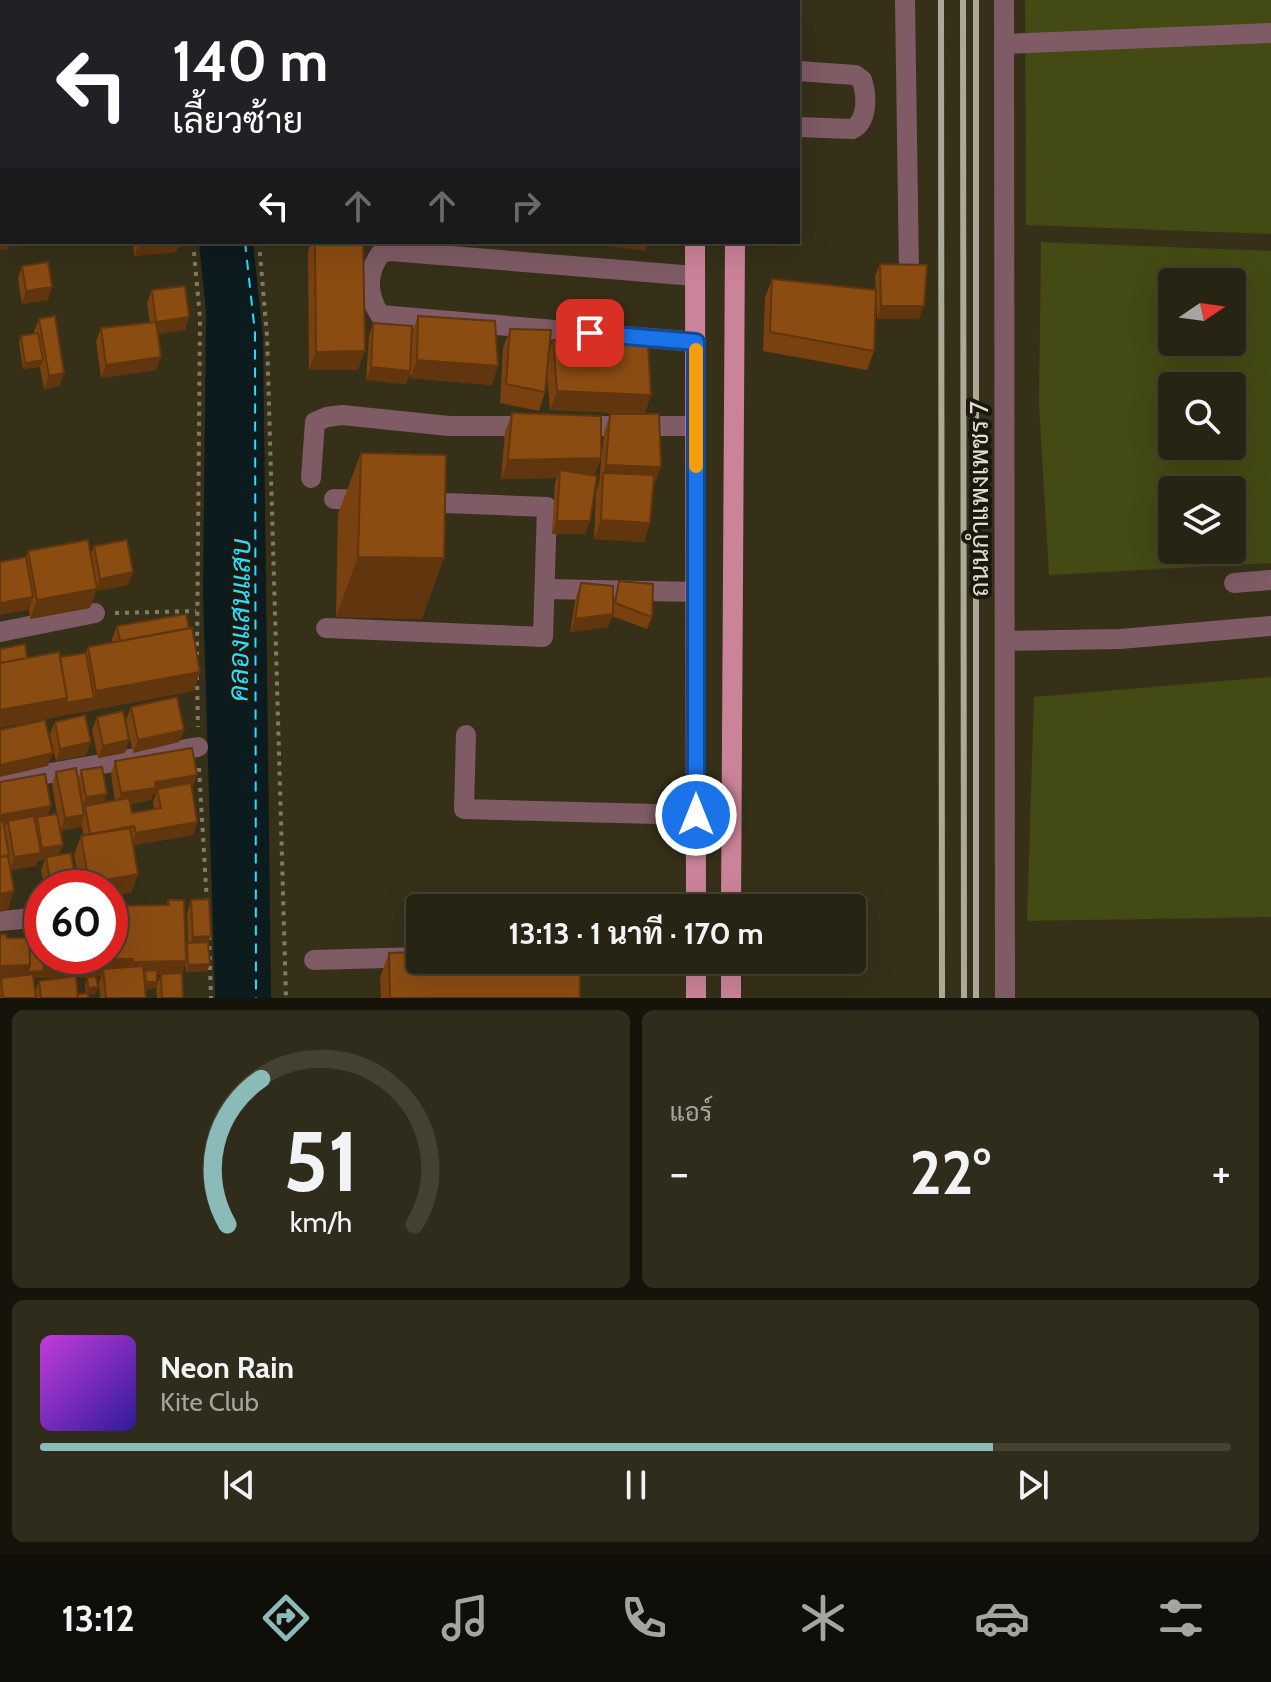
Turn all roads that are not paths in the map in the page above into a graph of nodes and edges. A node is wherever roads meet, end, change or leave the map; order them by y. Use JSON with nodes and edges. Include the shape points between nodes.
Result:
{"nodes":[{"id":1,"x":905,"y":0,"type":"edge"},
{"id":2,"x":1004,"y":0,"type":"edge"},
{"id":3,"x":1271,"y":33,"type":"edge"},
{"id":4,"x":1004,"y":44,"type":"junction"},
{"id":5,"x":800,"y":71,"type":"edge"},
{"id":6,"x":800,"y":127,"type":"edge"},
{"id":7,"x":695,"y":244,"type":"edge"},
{"id":8,"x":735,"y":244,"type":"edge"},
{"id":9,"x":909,"y":274,"type":"edge"},
{"id":10,"x":695,"y":276,"type":"junction"},
{"id":11,"x":696,"y":342,"type":"junction"},
{"id":12,"x":696,"y":426,"type":"junction"},
{"id":13,"x":311,"y":478,"type":"dead end"},
{"id":14,"x":334,"y":499,"type":"dead end"},
{"id":15,"x":1271,"y":580,"type":"edge"},
{"id":16,"x":1234,"y":583,"type":"dead end"},
{"id":17,"x":545,"y":589,"type":"junction"},
{"id":18,"x":696,"y":592,"type":"junction"},
{"id":19,"x":95,"y":613,"type":"road end"},
{"id":20,"x":1271,"y":626,"type":"edge"},
{"id":21,"x":326,"y":628,"type":"dead end"},
{"id":22,"x":0,"y":632,"type":"edge"},
{"id":23,"x":1005,"y":641,"type":"junction"},
{"id":24,"x":466,"y":735,"type":"dead end"},
{"id":25,"x":198,"y":747,"type":"road end"},
{"id":26,"x":0,"y":782,"type":"edge"},
{"id":27,"x":696,"y":815,"type":"junction"},
{"id":28,"x":696,"y":894,"type":"edge"},
{"id":29,"x":731,"y":894,"type":"edge"},
{"id":30,"x":24,"y":919,"type":"edge"},
{"id":31,"x":0,"y":921,"type":"edge"},
{"id":32,"x":406,"y":957,"type":"edge"},
{"id":33,"x":314,"y":960,"type":"dead end"},
{"id":34,"x":696,"y":974,"type":"edge"},
{"id":35,"x":731,"y":974,"type":"edge"},
{"id":36,"x":696,"y":998,"type":"edge"},
{"id":37,"x":731,"y":998,"type":"edge"},
{"id":38,"x":1005,"y":998,"type":"edge"}],
"edges":[{"from":1,"to":9,"type":"street"},
{"from":2,"to":4,"type":"street","name":"ถนนกำแพงเพชร 7"},
{"from":3,"to":4,"type":"street"},
{"from":4,"to":23,"type":"street","name":"ถนนกำแพงเพชร 7"},
{"from":5,"to":6,"type":"street","via":[[855,75],[865,88],[859,126]]},
{"from":7,"to":10,"type":"main road"},
{"from":8,"to":29,"type":"main road"},
{"from":10,"to":11,"type":"main road"},
{"from":10,"to":11,"type":"street","via":[[390,251],[377,258],[370,293],[380,315]]},
{"from":11,"to":12,"type":"main road"},
{"from":12,"to":13,"type":"street","via":[[449,426],[327,417],[315,422]]},
{"from":12,"to":18,"type":"main road"},
{"from":14,"to":17,"type":"street","via":[[547,507]]},
{"from":15,"to":16,"type":"street"},
{"from":17,"to":18,"type":"street"},
{"from":17,"to":21,"type":"street","via":[[543,637]]},
{"from":18,"to":27,"type":"main road"},
{"from":19,"to":22,"type":"street"},
{"from":20,"to":23,"type":"street","via":[[1120,639]]},
{"from":23,"to":38,"type":"street","name":"ถนนกำแพงเพชร 7"},
{"from":24,"to":27,"type":"street","via":[[464,809]]},
{"from":25,"to":26,"type":"street"},
{"from":27,"to":28,"type":"main road"},
{"from":30,"to":31,"type":"street"},
{"from":32,"to":33,"type":"street"},
{"from":34,"to":36,"type":"main road"},
{"from":35,"to":37,"type":"main road"}]}
